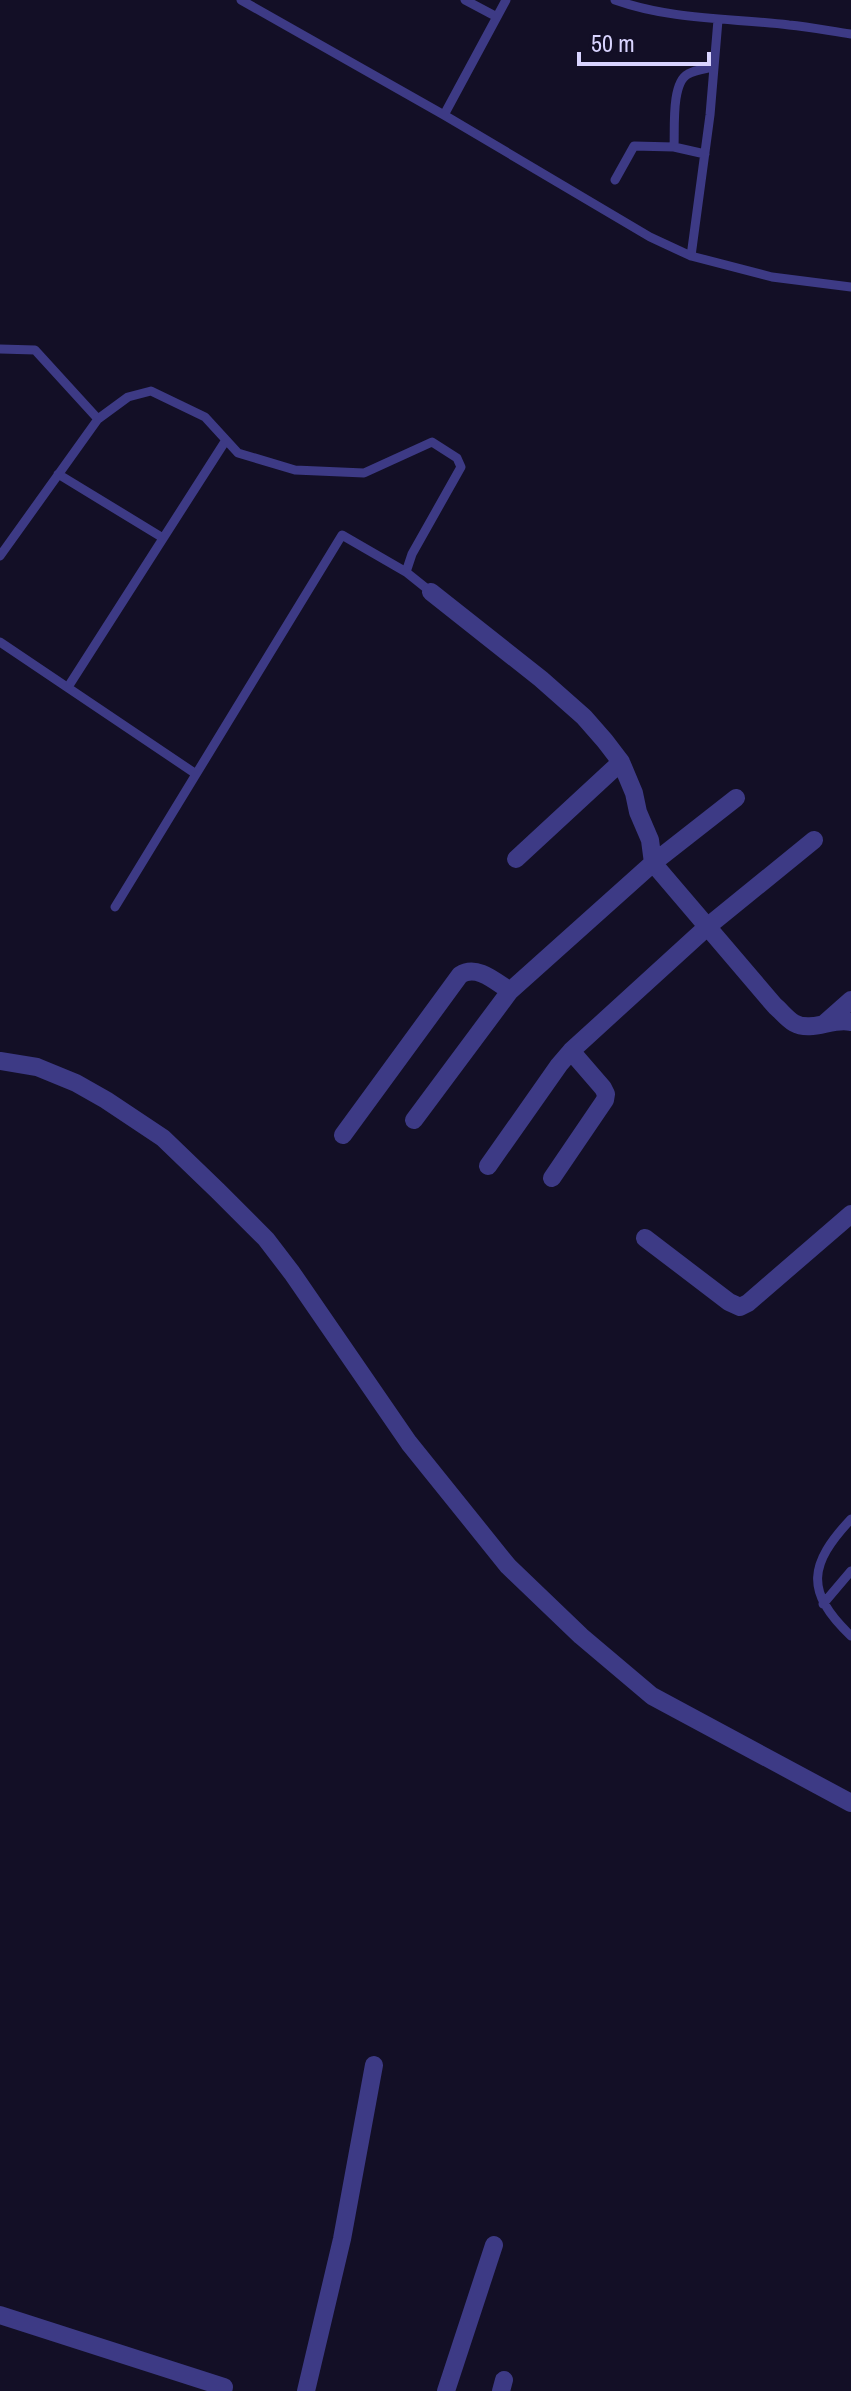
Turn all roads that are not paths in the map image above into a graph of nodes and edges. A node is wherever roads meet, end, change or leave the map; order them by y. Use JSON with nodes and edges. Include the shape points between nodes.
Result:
{"nodes":[{"id":1,"x":241,"y":0,"type":"edge"},
{"id":2,"x":465,"y":0,"type":"edge"},
{"id":3,"x":506,"y":0,"type":"edge"},
{"id":4,"x":615,"y":0,"type":"edge"},
{"id":5,"x":497,"y":17,"type":"junction"},
{"id":6,"x":718,"y":20,"type":"junction"},
{"id":7,"x":851,"y":34,"type":"edge"},
{"id":8,"x":713,"y":67,"type":"junction"},
{"id":9,"x":444,"y":115,"type":"junction"},
{"id":10,"x":674,"y":147,"type":"junction"},
{"id":11,"x":705,"y":154,"type":"junction"},
{"id":12,"x":615,"y":180,"type":"dead end"},
{"id":13,"x":691,"y":256,"type":"junction"},
{"id":14,"x":851,"y":287,"type":"edge"},
{"id":15,"x":0,"y":349,"type":"edge"},
{"id":16,"x":98,"y":419,"type":"junction"},
{"id":17,"x":226,"y":440,"type":"junction"},
{"id":18,"x":58,"y":474,"type":"junction"},
{"id":19,"x":163,"y":538,"type":"junction"},
{"id":20,"x":0,"y":556,"type":"edge"},
{"id":21,"x":406,"y":572,"type":"junction"},
{"id":22,"x":431,"y":592,"type":"joint"},
{"id":23,"x":0,"y":642,"type":"edge"},
{"id":24,"x":68,"y":687,"type":"junction"},
{"id":25,"x":621,"y":762,"type":"junction"},
{"id":26,"x":196,"y":774,"type":"junction"},
{"id":27,"x":736,"y":798,"type":"dead end"},
{"id":28,"x":814,"y":840,"type":"dead end"},
{"id":29,"x":516,"y":859,"type":"dead end"},
{"id":30,"x":653,"y":863,"type":"junction"},
{"id":31,"x":115,"y":907,"type":"dead end"},
{"id":32,"x":707,"y":927,"type":"junction"},
{"id":33,"x":510,"y":991,"type":"junction"},
{"id":34,"x":851,"y":1000,"type":"edge"},
{"id":35,"x":851,"y":1022,"type":"edge"},
{"id":36,"x":825,"y":1023,"type":"junction"},
{"id":37,"x":571,"y":1051,"type":"junction"},
{"id":38,"x":0,"y":1061,"type":"edge"},
{"id":39,"x":414,"y":1120,"type":"dead end"},
{"id":40,"x":343,"y":1135,"type":"dead end"},
{"id":41,"x":488,"y":1166,"type":"dead end"},
{"id":42,"x":552,"y":1178,"type":"dead end"},
{"id":43,"x":851,"y":1214,"type":"edge"},
{"id":44,"x":645,"y":1238,"type":"dead end"},
{"id":45,"x":851,"y":1519,"type":"edge"},
{"id":46,"x":851,"y":1571,"type":"edge"},
{"id":47,"x":823,"y":1604,"type":"junction"},
{"id":48,"x":851,"y":1636,"type":"edge"},
{"id":49,"x":851,"y":1803,"type":"edge"},
{"id":50,"x":374,"y":2065,"type":"dead end"},
{"id":51,"x":494,"y":2245,"type":"dead end"},
{"id":52,"x":0,"y":2315,"type":"edge"},
{"id":53,"x":223,"y":2389,"type":"edge"},
{"id":54,"x":244,"y":2391,"type":"edge"},
{"id":55,"x":306,"y":2391,"type":"edge"},
{"id":56,"x":446,"y":2391,"type":"edge"}],
"edges":[{"from":1,"to":9,"type":"lane"},
{"from":2,"to":5,"type":"lane"},
{"from":3,"to":5,"type":"lane"},
{"from":4,"to":6,"type":"lane"},
{"from":5,"to":9,"type":"lane"},
{"from":6,"to":7,"type":"lane"},
{"from":6,"to":8,"type":"lane"},
{"from":8,"to":10,"type":"lane","via":[[683,78],[676,93]]},
{"from":8,"to":11,"type":"lane"},
{"from":9,"to":13,"type":"lane"},
{"from":10,"to":11,"type":"lane"},
{"from":10,"to":12,"type":"lane","via":[[634,146]]},
{"from":11,"to":13,"type":"lane"},
{"from":13,"to":14,"type":"lane","via":[[772,277]]},
{"from":15,"to":16,"type":"lane","via":[[35,350]]},
{"from":16,"to":17,"type":"lane","via":[[128,397],[151,391],[205,417]]},
{"from":16,"to":18,"type":"lane"},
{"from":17,"to":19,"type":"lane"},
{"from":17,"to":21,"type":"lane","via":[[238,453],[295,470],[364,473],[432,442],[457,458],[461,467]]},
{"from":18,"to":19,"type":"lane"},
{"from":18,"to":20,"type":"lane"},
{"from":19,"to":24,"type":"lane"},
{"from":21,"to":22,"type":"lane"},
{"from":21,"to":26,"type":"lane","via":[[342,535]]},
{"from":22,"to":25,"type":"street","via":[[584,717]]},
{"from":23,"to":24,"type":"lane"},
{"from":24,"to":26,"type":"lane"},
{"from":25,"to":29,"type":"street"},
{"from":25,"to":30,"type":"street","via":[[650,840]]},
{"from":26,"to":31,"type":"lane"},
{"from":27,"to":30,"type":"street"},
{"from":28,"to":32,"type":"street"},
{"from":30,"to":32,"type":"street"},
{"from":30,"to":33,"type":"street"},
{"from":32,"to":36,"type":"street","via":[[788,1018],[802,1026]]},
{"from":32,"to":37,"type":"street"},
{"from":33,"to":39,"type":"street"},
{"from":33,"to":40,"type":"street","via":[[481,973],[460,975]]},
{"from":34,"to":36,"type":"street"},
{"from":35,"to":36,"type":"street"},
{"from":37,"to":41,"type":"street"},
{"from":37,"to":42,"type":"street","via":[[603,1088],[605,1100]]},
{"from":38,"to":49,"type":"street","via":[[37,1067],[106,1100],[163,1138],[218,1191],[266,1239],[409,1443],[508,1566],[581,1636],[652,1696]]},
{"from":43,"to":44,"type":"street","via":[[740,1307]]},
{"from":45,"to":47,"type":"lane","via":[[820,1561],[817,1584]]},
{"from":46,"to":47,"type":"lane"},
{"from":47,"to":48,"type":"lane"},
{"from":50,"to":55,"type":"street","via":[[342,2239]]},
{"from":51,"to":56,"type":"street"},
{"from":52,"to":53,"type":"street"},
{"from":53,"to":54,"type":"street"}]}
